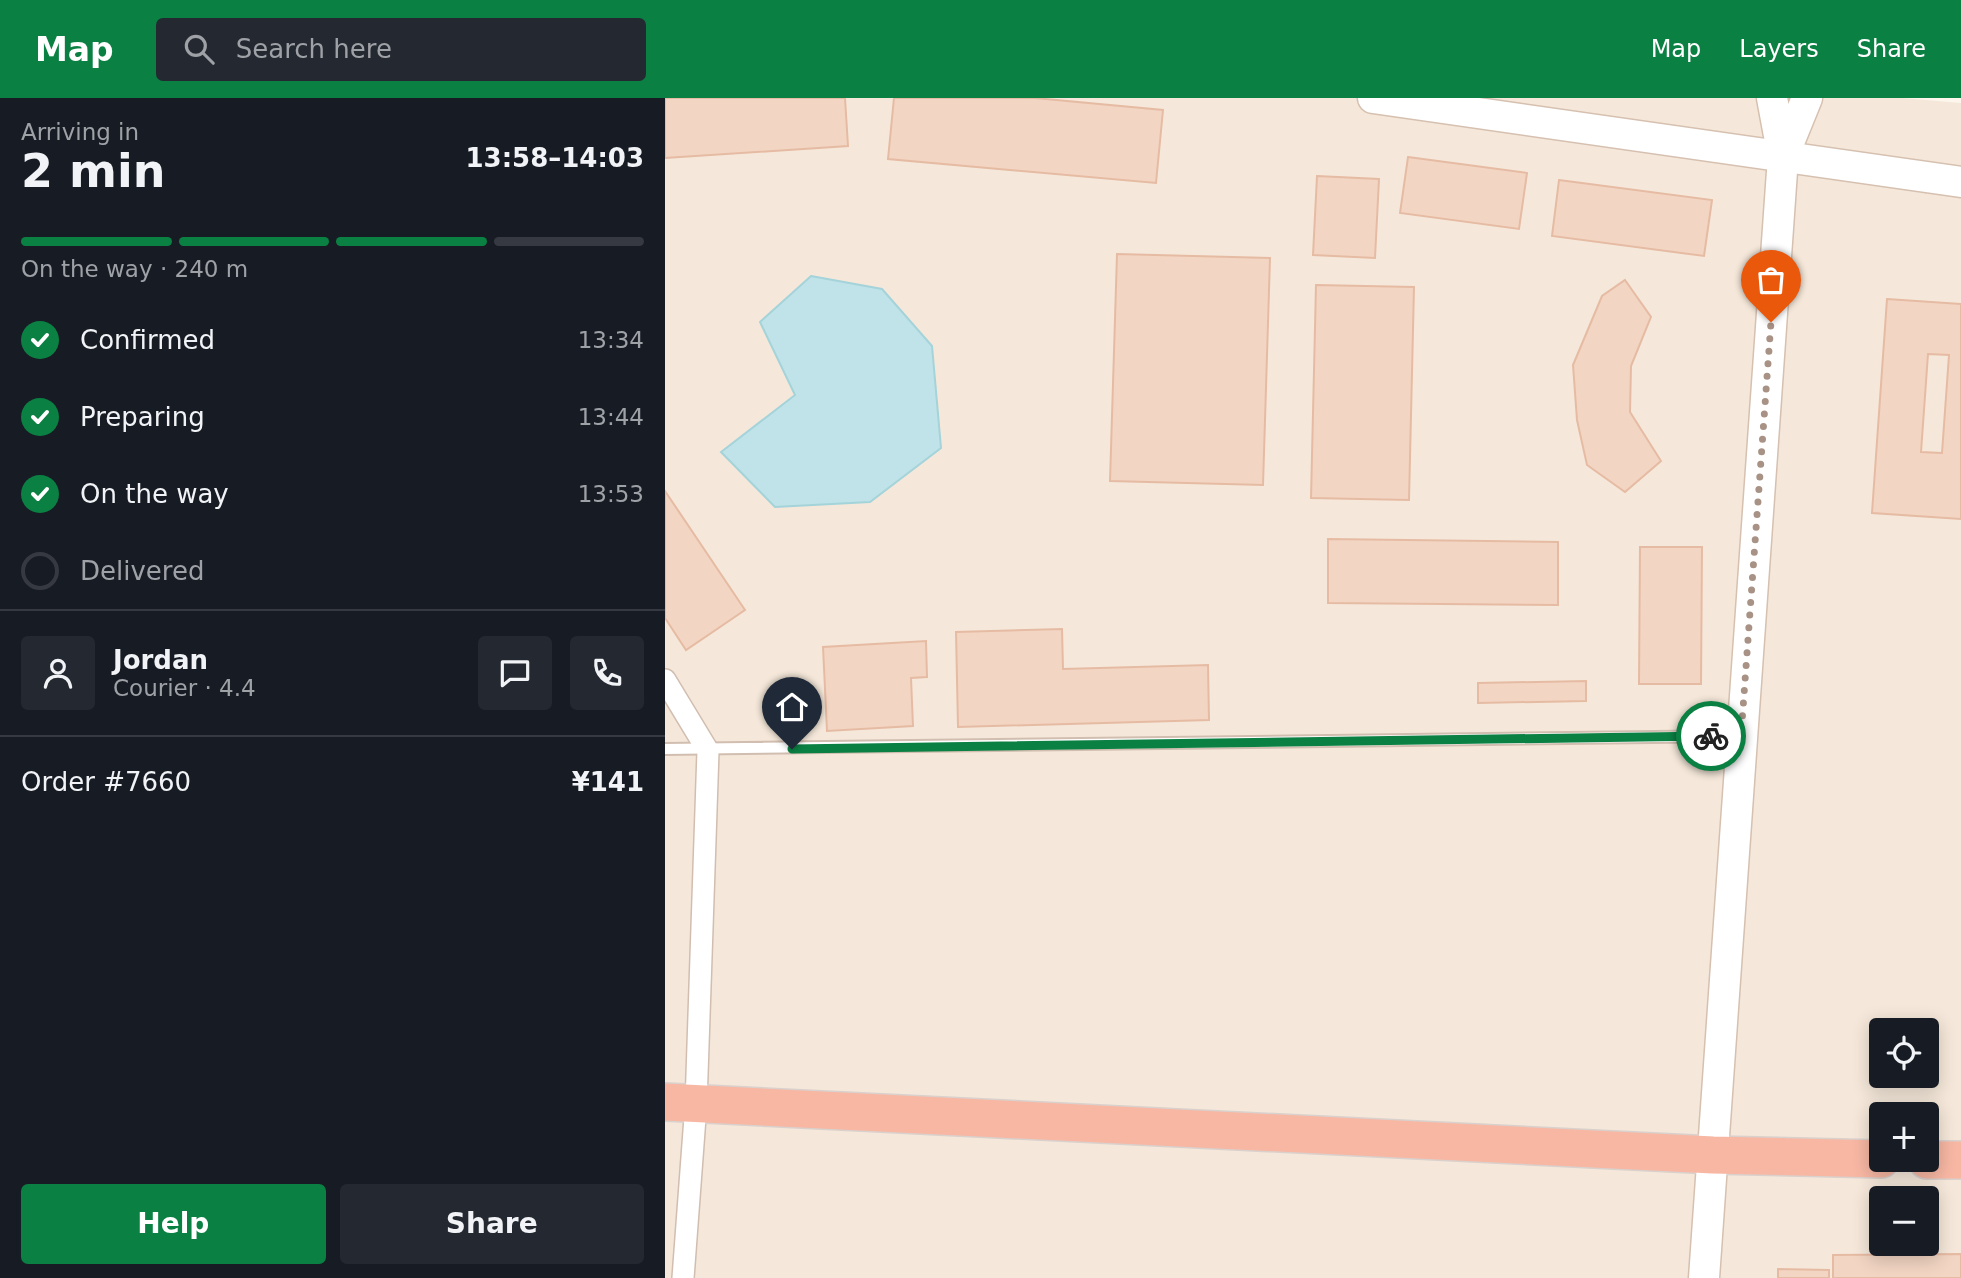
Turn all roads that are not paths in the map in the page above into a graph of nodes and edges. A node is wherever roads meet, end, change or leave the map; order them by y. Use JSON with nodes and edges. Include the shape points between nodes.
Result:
{"nodes":[{"id":1,"x":1373,"y":98,"type":"edge"},
{"id":2,"x":1772,"y":98,"type":"edge"},
{"id":3,"x":1807,"y":98,"type":"edge"},
{"id":4,"x":1783,"y":157,"type":"junction"},
{"id":5,"x":1961,"y":182,"type":"edge"},
{"id":6,"x":665,"y":680,"type":"edge"},
{"id":7,"x":1741,"y":736,"type":"junction"},
{"id":8,"x":665,"y":750,"type":"edge"},
{"id":9,"x":708,"y":751,"type":"junction"},
{"id":10,"x":680,"y":1103,"type":"edge"},
{"id":11,"x":1713,"y":1155,"type":"junction"},
{"id":12,"x":1869,"y":1159,"type":"edge"},
{"id":13,"x":1939,"y":1160,"type":"edge"},
{"id":14,"x":1961,"y":1160,"type":"edge"},
{"id":15,"x":683,"y":1278,"type":"edge"},
{"id":16,"x":1704,"y":1278,"type":"edge"}],
"edges":[{"from":1,"to":4,"type":"street"},
{"from":2,"to":4,"type":"street"},
{"from":3,"to":4,"type":"street"},
{"from":4,"to":5,"type":"street"},
{"from":4,"to":7,"type":"street"},
{"from":6,"to":9,"type":"street"},
{"from":7,"to":9,"type":"lane"},
{"from":7,"to":11,"type":"street"},
{"from":8,"to":9,"type":"lane"},
{"from":9,"to":10,"type":"street"},
{"from":10,"to":11,"type":"highway"},
{"from":10,"to":15,"type":"street"},
{"from":11,"to":12,"type":"highway"},
{"from":11,"to":16,"type":"street"},
{"from":13,"to":14,"type":"highway"}]}
